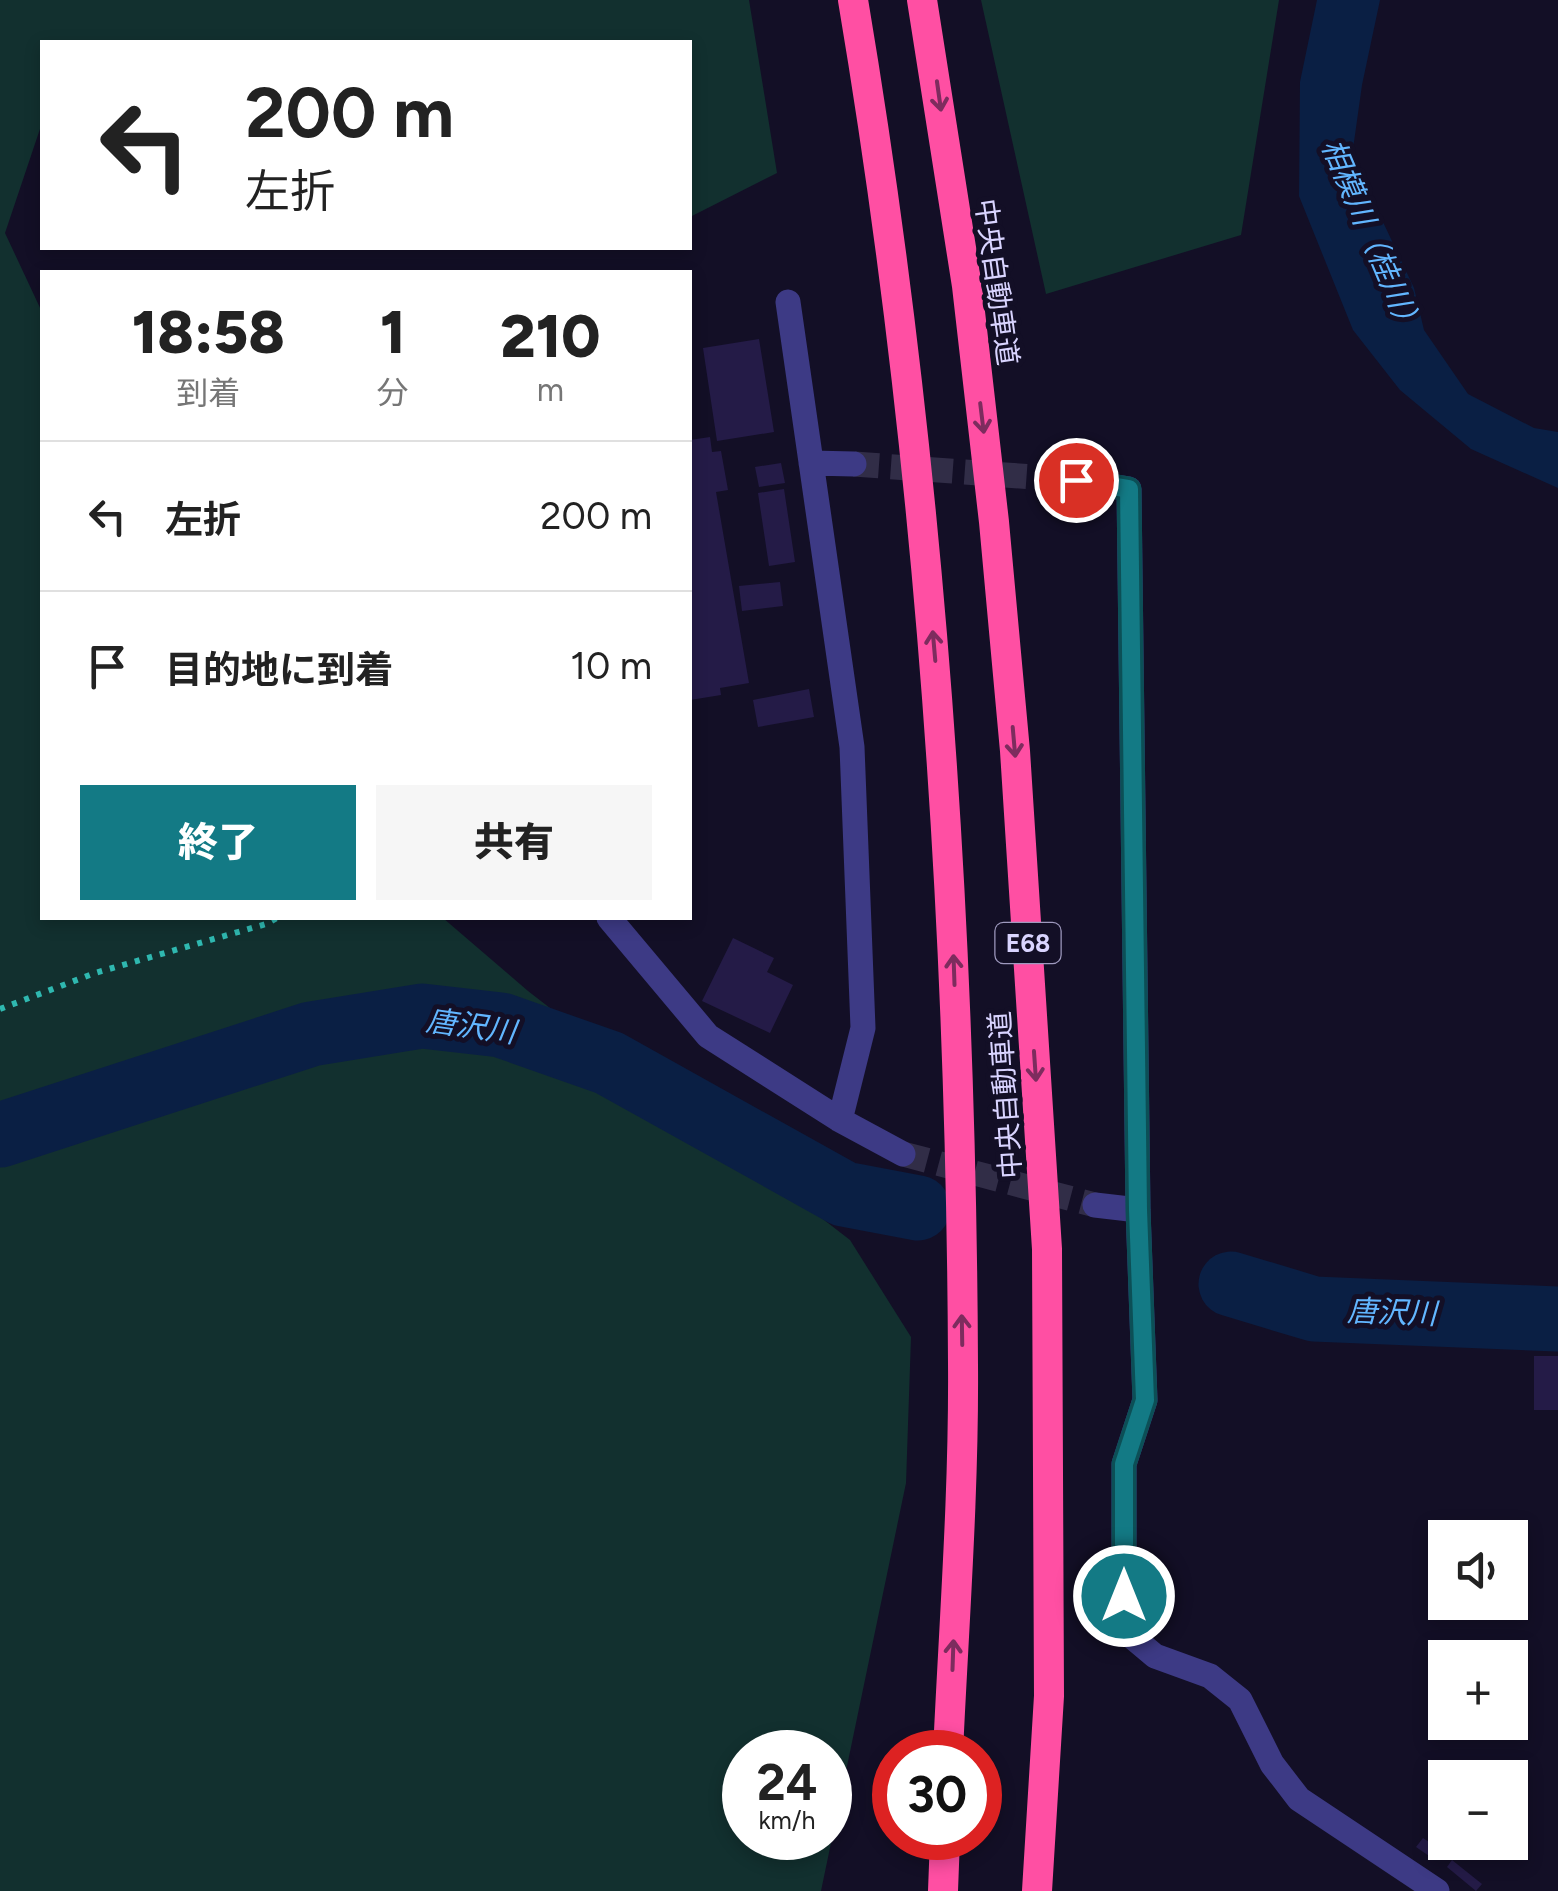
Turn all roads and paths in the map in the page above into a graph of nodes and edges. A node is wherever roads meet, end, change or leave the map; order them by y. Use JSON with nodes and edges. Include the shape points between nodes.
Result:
{"nodes":[{"id":1,"x":853,"y":0,"type":"edge"},
{"id":2,"x":922,"y":0,"type":"edge"},
{"id":3,"x":788,"y":302,"type":"dead end"},
{"id":4,"x":810,"y":462,"type":"junction"},
{"id":5,"x":854,"y":464,"type":"tunnel mouth"},
{"id":6,"x":1076,"y":480,"type":"tunnel mouth"},
{"id":7,"x":273,"y":920,"type":"edge"},
{"id":8,"x":610,"y":920,"type":"edge"},
{"id":9,"x":0,"y":1009,"type":"edge"},
{"id":10,"x":840,"y":1120,"type":"junction"},
{"id":11,"x":902,"y":1154,"type":"tunnel mouth"},
{"id":12,"x":1095,"y":1206,"type":"tunnel mouth"},
{"id":13,"x":1138,"y":1210,"type":"junction"},
{"id":14,"x":949,"y":1730,"type":"edge"},
{"id":15,"x":944,"y":1860,"type":"edge"},
{"id":16,"x":942,"y":1891,"type":"edge"},
{"id":17,"x":1037,"y":1891,"type":"edge"},
{"id":18,"x":1437,"y":1891,"type":"edge"}],
"edges":[{"from":14,"to":1,"type":"highway","name":"中央自動車道","number":"E68","one_way":true,"via":[[963,1368],[954,952],[920,472]]},
{"from":2,"to":17,"type":"highway","name":"中央自動車道","number":"E68","one_way":true,"via":[[994,522],[1047,1249],[1048,1696]]},
{"from":3,"to":4,"type":"street"},
{"from":4,"to":5,"type":"street"},
{"from":4,"to":10,"type":"street","via":[[852,747],[863,1028]]},
{"from":6,"to":13,"type":"street","via":[[1129,489]]},
{"from":7,"to":9,"type":"path"},
{"from":8,"to":10,"type":"street","via":[[708,1036]]},
{"from":10,"to":11,"type":"street"},
{"from":12,"to":13,"type":"street"},
{"from":13,"to":18,"type":"street","via":[[1145,1400],[1124,1464],[1124,1630],[1155,1656],[1210,1676],[1240,1700],[1298,1799]]},
{"from":15,"to":16,"type":"highway"}]}
